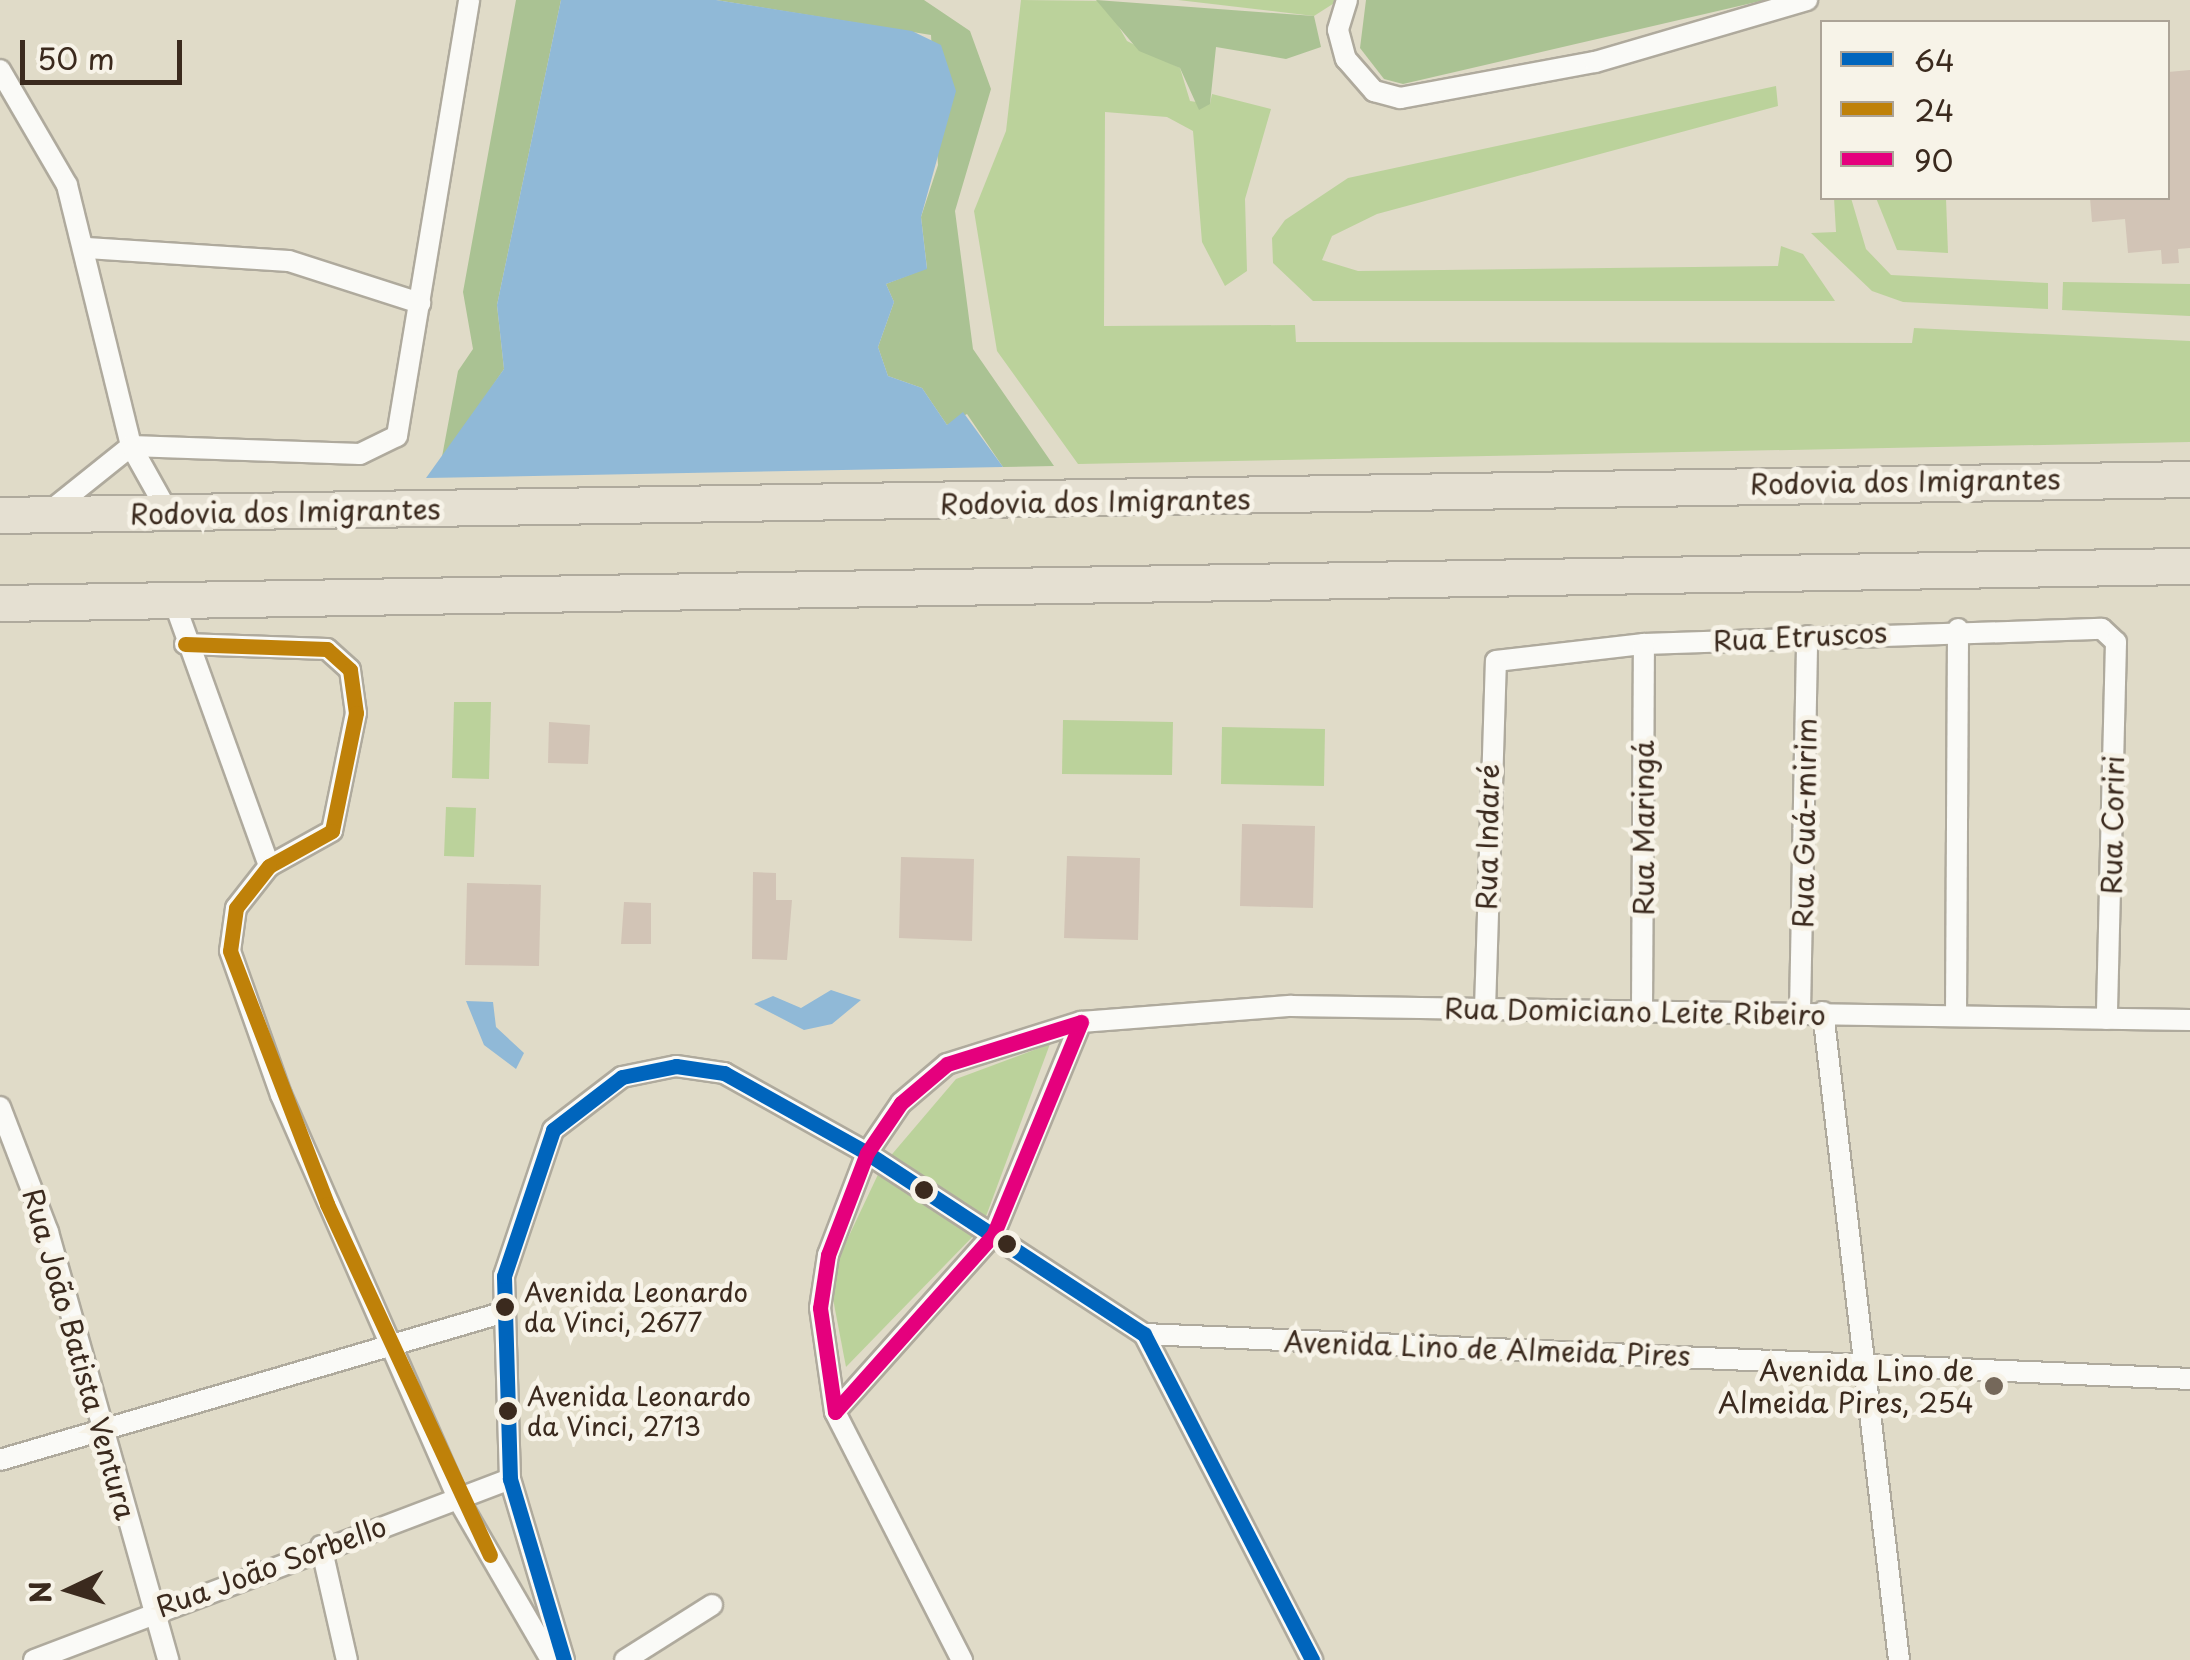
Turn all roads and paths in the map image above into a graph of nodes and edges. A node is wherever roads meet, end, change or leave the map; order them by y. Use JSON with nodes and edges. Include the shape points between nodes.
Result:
{"nodes":[{"id":1,"x":469,"y":0,"type":"edge"},
{"id":2,"x":1347,"y":0,"type":"edge"},
{"id":3,"x":1806,"y":0,"type":"edge"},
{"id":4,"x":0,"y":70,"type":"edge"},
{"id":5,"x":87,"y":248,"type":"junction"},
{"id":6,"x":420,"y":303,"type":"junction"},
{"id":7,"x":131,"y":446,"type":"junction"},
{"id":8,"x":2190,"y":478,"type":"edge"},
{"id":9,"x":168,"y":512,"type":"junction"},
{"id":10,"x":46,"y":514,"type":"junction"},
{"id":11,"x":0,"y":515,"type":"edge"},
{"id":12,"x":2190,"y":566,"type":"edge"},
{"id":13,"x":172,"y":599,"type":"junction"},
{"id":14,"x":39,"y":602,"type":"junction"},
{"id":15,"x":0,"y":603,"type":"edge"},
{"id":16,"x":0,"y":617,"type":"edge"},
{"id":17,"x":1958,"y":628,"type":"junction"},
{"id":18,"x":2111,"y":632,"type":"joint"},
{"id":19,"x":1808,"y":636,"type":"junction"},
{"id":20,"x":185,"y":644,"type":"junction"},
{"id":21,"x":1644,"y":644,"type":"junction"},
{"id":22,"x":1492,"y":665,"type":"joint"},
{"id":23,"x":269,"y":866,"type":"junction"},
{"id":24,"x":1485,"y":1009,"type":"junction"},
{"id":25,"x":1800,"y":1011,"type":"junction"},
{"id":26,"x":1642,"y":1012,"type":"junction"},
{"id":27,"x":1823,"y":1012,"type":"junction"},
{"id":28,"x":1956,"y":1016,"type":"junction"},
{"id":29,"x":2108,"y":1019,"type":"junction"},
{"id":30,"x":2190,"y":1020,"type":"edge"},
{"id":31,"x":1081,"y":1022,"type":"junction"},
{"id":32,"x":0,"y":1108,"type":"edge"},
{"id":33,"x":867,"y":1153,"type":"junction"},
{"id":34,"x":993,"y":1235,"type":"junction"},
{"id":35,"x":498,"y":1314,"type":"junction"},
{"id":36,"x":1144,"y":1334,"type":"junction"},
{"id":37,"x":388,"y":1339,"type":"junction"},
{"id":38,"x":1867,"y":1359,"type":"junction"},
{"id":39,"x":2190,"y":1378,"type":"edge"},
{"id":40,"x":835,"y":1412,"type":"junction"},
{"id":41,"x":100,"y":1429,"type":"junction"},
{"id":42,"x":0,"y":1460,"type":"edge"},
{"id":43,"x":510,"y":1478,"type":"junction"},
{"id":44,"x":459,"y":1500,"type":"junction"},
{"id":45,"x":321,"y":1546,"type":"junction"},
{"id":46,"x":712,"y":1605,"type":"dead end"},
{"id":47,"x":154,"y":1608,"type":"junction"},
{"id":48,"x":34,"y":1660,"type":"edge"},
{"id":49,"x":168,"y":1660,"type":"edge"},
{"id":50,"x":348,"y":1660,"type":"edge"},
{"id":51,"x":550,"y":1660,"type":"edge"},
{"id":52,"x":564,"y":1660,"type":"edge"},
{"id":53,"x":625,"y":1660,"type":"edge"},
{"id":54,"x":962,"y":1660,"type":"edge"},
{"id":55,"x":1312,"y":1660,"type":"edge"},
{"id":56,"x":1898,"y":1660,"type":"edge"}],
"edges":[{"from":1,"to":6,"type":"street"},
{"from":2,"to":3,"type":"street","via":[[1338,30],[1357,80],[1400,98],[1595,62]]},
{"from":4,"to":5,"type":"street","via":[[41,128]]},
{"from":5,"to":6,"type":"street","via":[[290,260]]},
{"from":5,"to":7,"type":"street"},
{"from":6,"to":7,"type":"street","via":[[397,436],[360,454]]},
{"from":7,"to":9,"type":"street"},
{"from":7,"to":10,"type":"street"},
{"from":8,"to":9,"type":"highway","name":"Rodovia dos Imigrantes"},
{"from":9,"to":10,"type":"highway","name":"Rodovia dos Imigrantes"},
{"from":10,"to":11,"type":"highway","name":"Rodovia dos Imigrantes"},
{"from":12,"to":13,"type":"highway"},
{"from":13,"to":14,"type":"highway"},
{"from":13,"to":20,"type":"street"},
{"from":14,"to":15,"type":"highway"},
{"from":14,"to":16,"type":"highway"},
{"from":17,"to":18,"type":"street","name":"Rua Etruscos"},
{"from":17,"to":19,"type":"street","name":"Rua Etruscos"},
{"from":17,"to":28,"type":"street"},
{"from":18,"to":29,"type":"street","name":"Rua Coriri"},
{"from":19,"to":21,"type":"street","name":"Rua Etruscos"},
{"from":19,"to":25,"type":"street","name":"Rua Guá-mirim"},
{"from":20,"to":23,"type":"street"},
{"from":20,"to":23,"type":"street","via":[[328,649],[350,670],[356,713],[332,831]]},
{"from":21,"to":22,"type":"street","name":"Rua Etruscos"},
{"from":21,"to":26,"type":"street","name":"Rua Maringá"},
{"from":22,"to":24,"type":"street","name":"Rua Indaré"},
{"from":23,"to":37,"type":"street","via":[[229,929],[281,1095]]},
{"from":24,"to":26,"type":"street","name":"Rua Domiciano Leite Ribeiro"},
{"from":24,"to":31,"type":"street","name":"Rua Domiciano Leite Ribeiro","via":[[1291,1006]]},
{"from":25,"to":26,"type":"street","name":"Rua Domiciano Leite Ribeiro"},
{"from":25,"to":27,"type":"street","name":"Rua Domiciano Leite Ribeiro"},
{"from":27,"to":28,"type":"street","name":"Rua Domiciano Leite Ribeiro"},
{"from":27,"to":38,"type":"street"},
{"from":28,"to":29,"type":"street","name":"Rua Domiciano Leite Ribeiro"},
{"from":29,"to":30,"type":"street","name":"Rua Domiciano Leite Ribeiro"},
{"from":31,"to":33,"type":"street","name":"Rua Domiciano Leite Ribeiro","via":[[947,1064],[901,1104]]},
{"from":31,"to":34,"type":"street"},
{"from":32,"to":41,"type":"street","name":"Rua João Batista Ventura","via":[[48,1232]]},
{"from":33,"to":34,"type":"street"},
{"from":33,"to":35,"type":"street","via":[[724,1073],[676,1066],[622,1077],[553,1130],[536,1162]]},
{"from":33,"to":40,"type":"street","name":"Rua Domiciano Leite Ribeiro","via":[[828,1256],[820,1308]]},
{"from":34,"to":36,"type":"street"},
{"from":34,"to":40,"type":"street"},
{"from":35,"to":37,"type":"street"},
{"from":35,"to":43,"type":"street"},
{"from":36,"to":38,"type":"street","name":"Avenida Lino de Almeida Pires"},
{"from":36,"to":55,"type":"street"},
{"from":37,"to":41,"type":"street"},
{"from":37,"to":44,"type":"street"},
{"from":38,"to":39,"type":"street","name":"Avenida Lino de Almeida Pires"},
{"from":38,"to":56,"type":"street"},
{"from":40,"to":54,"type":"street","name":"Rua Domiciano Leite Ribeiro"},
{"from":41,"to":42,"type":"street"},
{"from":41,"to":47,"type":"street","name":"Rua João Batista Ventura"},
{"from":43,"to":44,"type":"street","name":"Rua João Sorbello"},
{"from":43,"to":52,"type":"street"},
{"from":44,"to":45,"type":"street","name":"Rua João Sorbello"},
{"from":44,"to":51,"type":"street"},
{"from":45,"to":47,"type":"street","name":"Rua João Sorbello"},
{"from":45,"to":50,"type":"street"},
{"from":46,"to":53,"type":"street"},
{"from":47,"to":48,"type":"street","name":"Rua João Sorbello"},
{"from":47,"to":49,"type":"street","name":"Rua João Batista Ventura"}]}
